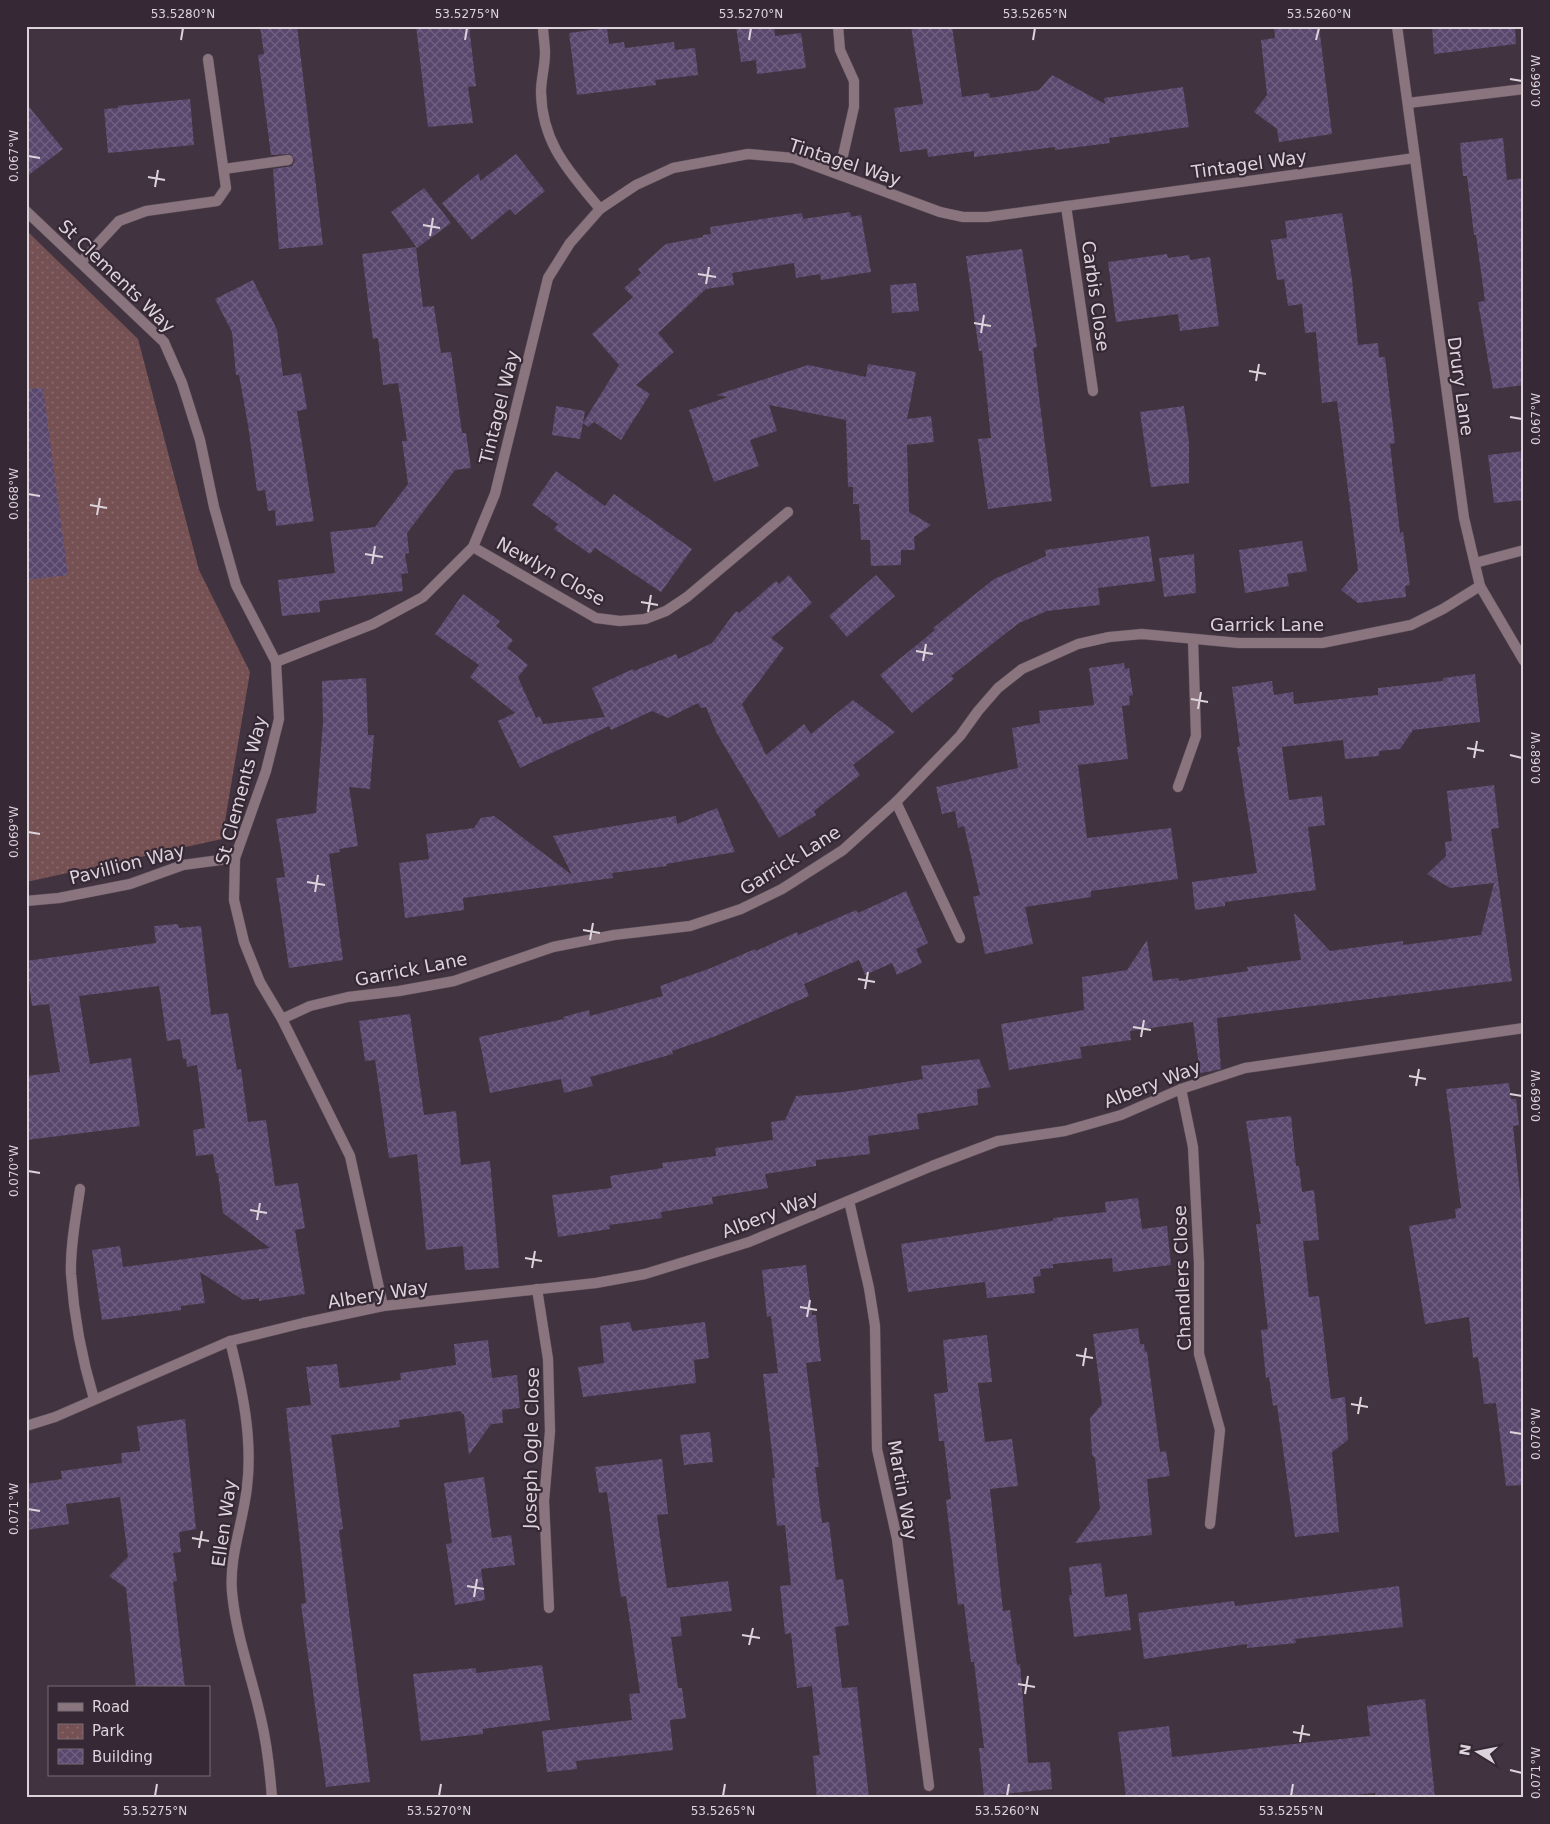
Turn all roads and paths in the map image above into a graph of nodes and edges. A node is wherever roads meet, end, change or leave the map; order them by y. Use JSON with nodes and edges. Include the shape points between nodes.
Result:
{"nodes":[{"id":1,"x":543,"y":26,"type":"edge"},
{"id":2,"x":838,"y":26,"type":"edge"},
{"id":3,"x":1397,"y":26,"type":"edge"},
{"id":4,"x":208,"y":58,"type":"dead end"},
{"id":5,"x":1524,"y":89,"type":"edge"},
{"id":6,"x":1408,"y":103,"type":"junction"},
{"id":7,"x":1415,"y":158,"type":"junction"},
{"id":8,"x":288,"y":160,"type":"dead end"},
{"id":9,"x":224,"y":169,"type":"junction"},
{"id":10,"x":839,"y":173,"type":"junction"},
{"id":11,"x":1066,"y":206,"type":"junction"},
{"id":12,"x":600,"y":209,"type":"junction"},
{"id":13,"x":26,"y":211,"type":"edge"},
{"id":14,"x":82,"y":262,"type":"junction"},
{"id":15,"x":1093,"y":391,"type":"dead end"},
{"id":16,"x":788,"y":512,"type":"dead end"},
{"id":17,"x":473,"y":547,"type":"junction"},
{"id":18,"x":1524,"y":550,"type":"edge"},
{"id":19,"x":1475,"y":564,"type":"junction"},
{"id":20,"x":1480,"y":586,"type":"junction"},
{"id":21,"x":1193,"y":639,"type":"junction"},
{"id":22,"x":1524,"y":661,"type":"edge"},
{"id":23,"x":276,"y":662,"type":"junction"},
{"id":24,"x":1178,"y":788,"type":"dead end"},
{"id":25,"x":896,"y":802,"type":"junction"},
{"id":26,"x":235,"y":858,"type":"junction"},
{"id":27,"x":26,"y":900,"type":"edge"},
{"id":28,"x":960,"y":938,"type":"dead end"},
{"id":29,"x":282,"y":1019,"type":"junction"},
{"id":30,"x":1524,"y":1028,"type":"edge"},
{"id":31,"x":1181,"y":1089,"type":"junction"},
{"id":32,"x":80,"y":1189,"type":"dead end"},
{"id":33,"x":849,"y":1201,"type":"junction"},
{"id":34,"x":537,"y":1289,"type":"junction"},
{"id":35,"x":383,"y":1306,"type":"junction"},
{"id":36,"x":230,"y":1341,"type":"junction"},
{"id":37,"x":94,"y":1399,"type":"junction"},
{"id":38,"x":26,"y":1426,"type":"edge"},
{"id":39,"x":1210,"y":1524,"type":"dead end"},
{"id":40,"x":549,"y":1608,"type":"dead end"},
{"id":41,"x":929,"y":1786,"type":"dead end"},
{"id":42,"x":272,"y":1798,"type":"edge"}],
"edges":[{"from":1,"to":12,"type":"street","via":[[542,114],[549,137],[558,157]]},
{"from":2,"to":10,"type":"street","via":[[840,50],[854,81],[854,107]]},
{"from":3,"to":6,"type":"street","name":"Drury Lane"},
{"from":4,"to":9,"type":"street"},
{"from":5,"to":6,"type":"street"},
{"from":6,"to":7,"type":"street","name":"Drury Lane"},
{"from":7,"to":11,"type":"street","name":"Tintagel Way"},
{"from":7,"to":19,"type":"street","name":"Drury Lane","via":[[1456,469]]},
{"from":8,"to":9,"type":"street"},
{"from":9,"to":14,"type":"street","via":[[226,188],[217,200],[146,211],[120,221]]},
{"from":10,"to":11,"type":"street","name":"Tintagel Way","via":[[940,212],[963,217],[987,217]]},
{"from":10,"to":12,"type":"street","name":"Tintagel Way","via":[[794,158],[748,154],[673,168],[636,184]]},
{"from":11,"to":15,"type":"street","name":"Carbis Close"},
{"from":12,"to":17,"type":"street","name":"Tintagel Way","via":[[570,243],[548,278],[495,494]]},
{"from":13,"to":14,"type":"street","name":"St Clements Way"},
{"from":14,"to":23,"type":"street","name":"St Clements Way","via":[[164,342],[200,440],[214,507],[236,585]]},
{"from":16,"to":17,"type":"street","name":"Newlyn Close","via":[[666,611],[645,619],[620,622],[596,618]]},
{"from":17,"to":23,"type":"street","name":"Tintagel Way","via":[[423,597],[373,624]]},
{"from":18,"to":19,"type":"street"},
{"from":19,"to":20,"type":"street","name":"Drury Lane"},
{"from":20,"to":21,"type":"street","name":"Garrick Lane","via":[[1411,625],[1365,636],[1322,643],[1281,644]]},
{"from":20,"to":22,"type":"street","name":"Drury Lane"},
{"from":21,"to":24,"type":"street","name":"Garrick Lane","via":[[1196,736]]},
{"from":21,"to":25,"type":"street","name":"Garrick Lane","via":[[1142,634],[1109,637],[1078,644],[1022,669],[998,688],[960,736]]},
{"from":23,"to":26,"type":"street","name":"St Clements Way","via":[[279,719],[266,771]]},
{"from":25,"to":28,"type":"street"},
{"from":25,"to":29,"type":"street","name":"Garrick Lane","via":[[842,850],[782,889],[741,909],[690,926],[614,935],[553,947],[454,981],[348,997],[310,1006]]},
{"from":26,"to":27,"type":"street","name":"Pavillion Way","via":[[183,865],[130,884],[59,898]]},
{"from":26,"to":29,"type":"street","name":"St Clements Way","via":[[234,900],[244,942],[260,982]]},
{"from":29,"to":35,"type":"street","name":"St Clements Way","via":[[350,1156]]},
{"from":30,"to":31,"type":"street","name":"Albery Way","via":[[1245,1068]]},
{"from":31,"to":33,"type":"street","name":"Albery Way","via":[[1121,1115],[1065,1131],[998,1141]]},
{"from":31,"to":39,"type":"street","name":"Chandlers Close","via":[[1193,1147],[1199,1263],[1199,1354],[1220,1430]]},
{"from":32,"to":37,"type":"street","via":[[71,1273],[82,1358]]},
{"from":33,"to":34,"type":"street","name":"Albery Way","via":[[749,1242],[645,1274]]},
{"from":33,"to":41,"type":"street","name":"Martin Way","via":[[869,1288],[874,1326],[877,1449],[897,1539]]},
{"from":34,"to":35,"type":"street","name":"Albery Way"},
{"from":34,"to":40,"type":"street","name":"Joseph Ogle Close","via":[[548,1359],[550,1431],[544,1501]]},
{"from":35,"to":36,"type":"street","name":"Albery Way"},
{"from":36,"to":37,"type":"street","name":"Albery Way"},
{"from":36,"to":42,"type":"street","name":"Ellen Way","via":[[248,1442],[247,1487],[233,1555],[232,1592],[261,1719]]},
{"from":37,"to":38,"type":"street","name":"Albery Way"}]}
